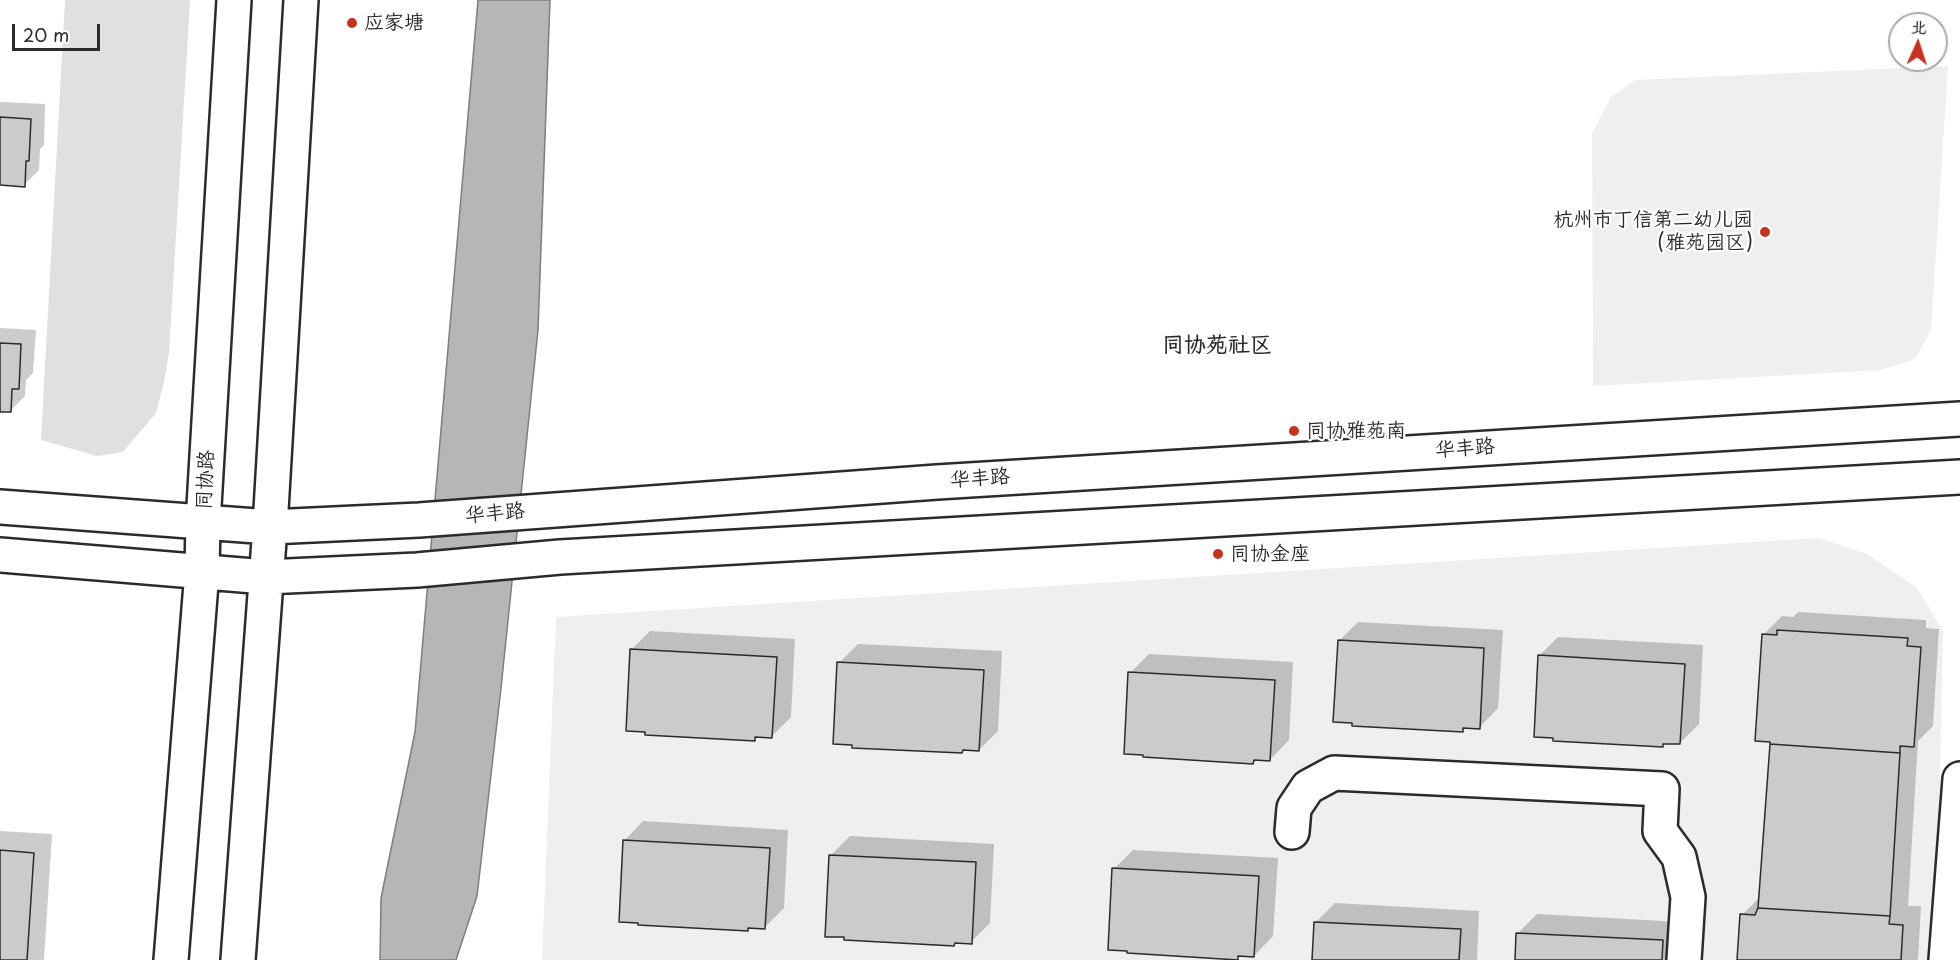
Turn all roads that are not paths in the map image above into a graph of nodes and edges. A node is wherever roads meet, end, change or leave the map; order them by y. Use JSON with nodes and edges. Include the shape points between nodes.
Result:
{"nodes":[{"id":1,"x":234,"y":0,"type":"edge"},
{"id":2,"x":301,"y":0,"type":"edge"},
{"id":3,"x":1960,"y":419,"type":"edge"},
{"id":4,"x":1960,"y":477,"type":"edge"},
{"id":5,"x":0,"y":507,"type":"edge"},
{"id":6,"x":203,"y":523,"type":"junction"},
{"id":7,"x":270,"y":527,"type":"junction"},
{"id":8,"x":0,"y":555,"type":"edge"},
{"id":9,"x":202,"y":571,"type":"junction"},
{"id":10,"x":266,"y":577,"type":"junction"},
{"id":11,"x":1960,"y":778,"type":"edge"},
{"id":12,"x":1292,"y":832,"type":"dead end"},
{"id":13,"x":171,"y":960,"type":"edge"},
{"id":14,"x":238,"y":960,"type":"edge"},
{"id":15,"x":1684,"y":960,"type":"edge"},
{"id":16,"x":1946,"y":960,"type":"edge"}],
"edges":[{"from":1,"to":6,"type":"main road","name":"同协路"},
{"from":2,"to":7,"type":"main road"},
{"from":3,"to":7,"type":"main road","name":"华丰路"},
{"from":4,"to":10,"type":"main road"},
{"from":5,"to":6,"type":"main road","name":"华丰路"},
{"from":6,"to":7,"type":"main road","name":"华丰路"},
{"from":6,"to":9,"type":"main road","name":"同协路"},
{"from":7,"to":10,"type":"main road"},
{"from":8,"to":9,"type":"main road"},
{"from":9,"to":10,"type":"main road"},
{"from":9,"to":13,"type":"main road","name":"同协路"},
{"from":10,"to":14,"type":"main road"},
{"from":11,"to":16,"type":"main road"},
{"from":12,"to":15,"type":"main road","via":[[1294,808],[1308,787],[1334,773],[1662,789],[1660,831],[1679,857],[1688,897]]}]}
